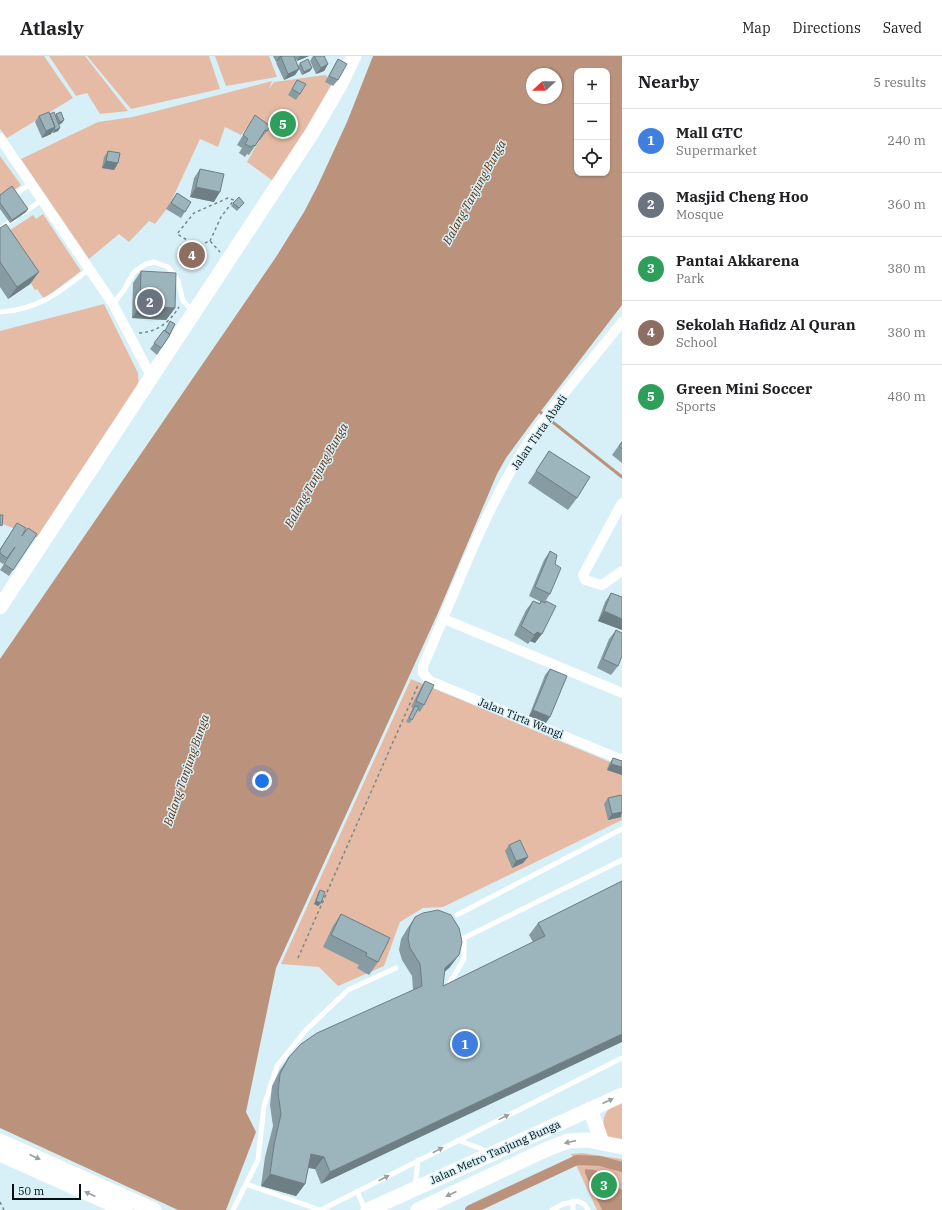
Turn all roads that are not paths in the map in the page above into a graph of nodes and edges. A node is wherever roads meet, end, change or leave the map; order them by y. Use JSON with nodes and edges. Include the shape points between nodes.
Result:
{"nodes":[{"id":1,"x":354,"y":56,"type":"edge"},
{"id":2,"x":0,"y":138,"type":"edge"},
{"id":3,"x":32,"y":184,"type":"junction"},
{"id":4,"x":42,"y":200,"type":"junction"},
{"id":5,"x":6,"y":201,"type":"edge"},
{"id":6,"x":0,"y":229,"type":"edge"},
{"id":7,"x":89,"y":269,"type":"junction"},
{"id":8,"x":113,"y":304,"type":"junction"},
{"id":9,"x":0,"y":312,"type":"edge"},
{"id":10,"x":194,"y":312,"type":"junction"},
{"id":11,"x":622,"y":322,"type":"edge"},
{"id":12,"x":151,"y":376,"type":"junction"},
{"id":13,"x":622,"y":503,"type":"edge"},
{"id":14,"x":622,"y":571,"type":"edge"},
{"id":15,"x":0,"y":606,"type":"edge"},
{"id":16,"x":444,"y":619,"type":"junction"},
{"id":17,"x":423,"y":673,"type":"joint"},
{"id":18,"x":622,"y":693,"type":"edge"},
{"id":19,"x":622,"y":760,"type":"edge"},
{"id":20,"x":622,"y":830,"type":"edge"},
{"id":21,"x":622,"y":860,"type":"edge"},
{"id":22,"x":457,"y":915,"type":"dead end"},
{"id":23,"x":396,"y":968,"type":"dead end"},
{"id":24,"x":449,"y":984,"type":"edge"},
{"id":25,"x":622,"y":1058,"type":"edge"},
{"id":26,"x":622,"y":1095,"type":"edge"},
{"id":27,"x":590,"y":1109,"type":"junction"},
{"id":28,"x":458,"y":1140,"type":"junction"},
{"id":29,"x":0,"y":1141,"type":"edge"},
{"id":30,"x":602,"y":1142,"type":"junction"},
{"id":31,"x":622,"y":1147,"type":"edge"},
{"id":32,"x":492,"y":1153,"type":"junction"},
{"id":33,"x":0,"y":1154,"type":"edge"},
{"id":34,"x":418,"y":1160,"type":"junction"},
{"id":35,"x":246,"y":1184,"type":"junction"},
{"id":36,"x":414,"y":1188,"type":"junction"},
{"id":37,"x":357,"y":1191,"type":"junction"},
{"id":38,"x":573,"y":1201,"type":"junction"},
{"id":39,"x":391,"y":1205,"type":"edge"},
{"id":40,"x":125,"y":1210,"type":"edge"},
{"id":41,"x":154,"y":1210,"type":"edge"},
{"id":42,"x":233,"y":1210,"type":"edge"},
{"id":43,"x":321,"y":1210,"type":"edge"},
{"id":44,"x":365,"y":1210,"type":"edge"},
{"id":45,"x":368,"y":1210,"type":"edge"},
{"id":46,"x":418,"y":1210,"type":"edge"},
{"id":47,"x":552,"y":1210,"type":"edge"},
{"id":48,"x":573,"y":1210,"type":"edge"},
{"id":49,"x":588,"y":1210,"type":"edge"}],
"edges":[{"from":1,"to":10,"type":"main road","via":[[312,133]]},
{"from":2,"to":3,"type":"street"},
{"from":3,"to":4,"type":"street"},
{"from":3,"to":5,"type":"lane"},
{"from":4,"to":6,"type":"lane"},
{"from":4,"to":7,"type":"street"},
{"from":7,"to":8,"type":"street"},
{"from":7,"to":9,"type":"lane","via":[[47,301]]},
{"from":8,"to":10,"type":"lane","via":[[134,272],[154,262],[168,267],[174,274],[183,300]]},
{"from":8,"to":12,"type":"street"},
{"from":10,"to":12,"type":"main road"},
{"from":11,"to":16,"type":"street","name":"Jalan Tirta Abadi","via":[[515,463],[461,576]]},
{"from":12,"to":15,"type":"main road"},
{"from":13,"to":14,"type":"street","via":[[583,575],[585,580],[602,585]]},
{"from":16,"to":17,"type":"street","name":"Jalan Tirta Abadi","via":[[423,666]]},
{"from":16,"to":18,"type":"street"},
{"from":17,"to":19,"type":"street","name":"Jalan Tirta Wangi","via":[[430,681]]},
{"from":20,"to":22,"type":"lane"},
{"from":21,"to":24,"type":"lane","via":[[464,938],[464,959]]},
{"from":23,"to":35,"type":"lane","via":[[348,990],[306,1030],[277,1066],[264,1106],[258,1160]]},
{"from":28,"to":25,"type":"lane","one_way":true},
{"from":27,"to":26,"type":"main road","name":"Jalan Metro Tanjung Bunga","one_way":true},
{"from":27,"to":30,"type":"main road"},
{"from":27,"to":32,"type":"main road","name":"Jalan Metro Tanjung Bunga"},
{"from":28,"to":32,"type":"lane"},
{"from":34,"to":28,"type":"lane","one_way":true},
{"from":29,"to":41,"type":"main road","one_way":true},
{"from":30,"to":31,"type":"main road","name":"Jalan Metro Tanjung Bunga"},
{"from":30,"to":46,"type":"main road","name":"Jalan Metro Tanjung Bunga","one_way":true,"via":[[578,1140],[557,1145]]},
{"from":32,"to":36,"type":"main road","name":"Jalan Metro Tanjung Bunga"},
{"from":40,"to":33,"type":"main road","one_way":true},
{"from":34,"to":36,"type":"lane"},
{"from":37,"to":34,"type":"lane","one_way":true},
{"from":35,"to":42,"type":"lane"},
{"from":35,"to":43,"type":"lane"},
{"from":36,"to":39,"type":"main road","name":"Jalan Metro Tanjung Bunga"},
{"from":37,"to":43,"type":"lane"},
{"from":37,"to":44,"type":"lane"},
{"from":38,"to":47,"type":"lane"},
{"from":38,"to":48,"type":"lane"},
{"from":38,"to":49,"type":"lane","via":[[581,1202]]},
{"from":39,"to":45,"type":"main road","name":"Jalan Metro Tanjung Bunga"}]}
